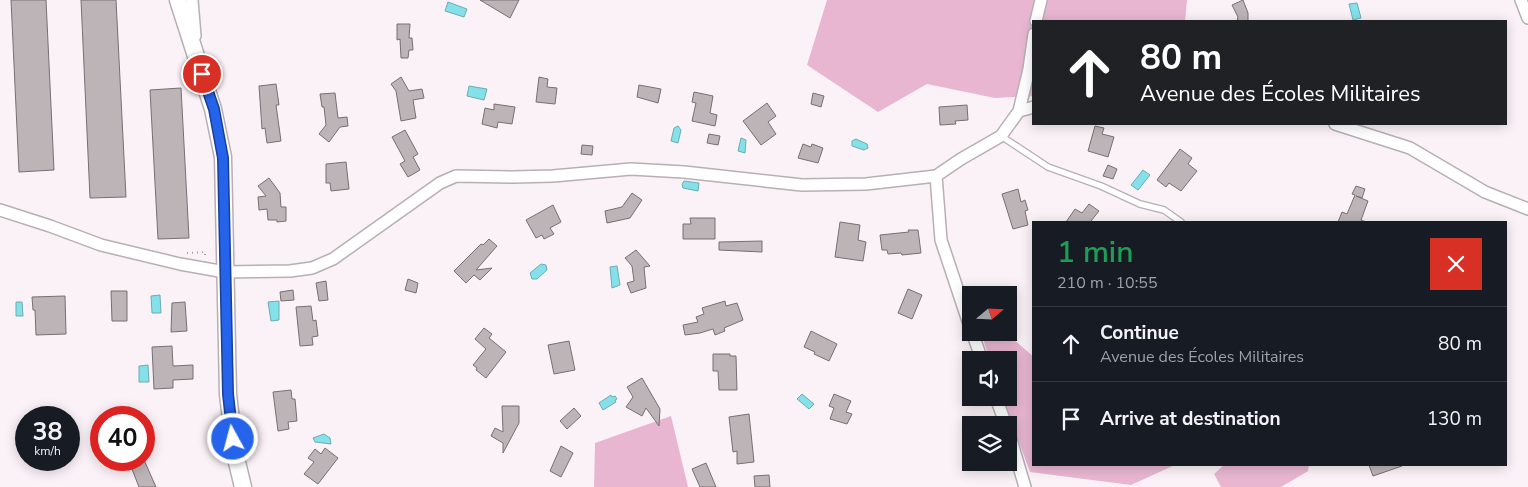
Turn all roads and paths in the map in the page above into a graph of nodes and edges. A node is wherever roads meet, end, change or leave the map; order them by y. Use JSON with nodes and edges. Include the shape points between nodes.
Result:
{"nodes":[{"id":1,"x":178,"y":0,"type":"edge"},
{"id":2,"x":192,"y":0,"type":"edge"},
{"id":3,"x":1042,"y":0,"type":"edge"},
{"id":4,"x":1521,"y":0,"type":"edge"},
{"id":5,"x":1528,"y":18,"type":"edge"},
{"id":6,"x":1036,"y":20,"type":"edge"},
{"id":7,"x":1032,"y":48,"type":"edge"},
{"id":8,"x":196,"y":56,"type":"junction"},
{"id":9,"x":1032,"y":108,"type":"edge"},
{"id":10,"x":1019,"y":111,"type":"junction"},
{"id":11,"x":1338,"y":125,"type":"edge"},
{"id":12,"x":1001,"y":136,"type":"junction"},
{"id":13,"x":936,"y":176,"type":"junction"},
{"id":14,"x":1528,"y":209,"type":"edge"},
{"id":15,"x":0,"y":210,"type":"edge"},
{"id":16,"x":1180,"y":221,"type":"edge"},
{"id":17,"x":183,"y":253,"type":"dead end"},
{"id":18,"x":207,"y":268,"type":"junction"},
{"id":19,"x":225,"y":272,"type":"junction"},
{"id":20,"x":962,"y":302,"type":"edge"},
{"id":21,"x":1017,"y":460,"type":"edge"},
{"id":22,"x":243,"y":487,"type":"edge"},
{"id":23,"x":1025,"y":487,"type":"edge"}],
"edges":[{"from":1,"to":8,"type":"street"},
{"from":2,"to":8,"type":"street"},
{"from":3,"to":6,"type":"street"},
{"from":4,"to":5,"type":"street"},
{"from":7,"to":10,"type":"street"},
{"from":8,"to":19,"type":"street","via":[[214,109],[223,158]]},
{"from":9,"to":10,"type":"street"},
{"from":10,"to":12,"type":"street"},
{"from":11,"to":14,"type":"street","via":[[1410,148],[1486,192]]},
{"from":12,"to":13,"type":"street"},
{"from":12,"to":16,"type":"lane","via":[[1048,168],[1101,186],[1140,204],[1164,210]]},
{"from":13,"to":19,"type":"street","via":[[866,184],[802,185],[631,169],[533,177],[456,176],[440,183],[333,259],[312,268]]},
{"from":13,"to":20,"type":"street","via":[[941,240]]},
{"from":15,"to":18,"type":"street","via":[[101,245]]},
{"from":17,"to":18,"type":"path","via":[[204,252]]},
{"from":18,"to":19,"type":"street"},
{"from":19,"to":22,"type":"street","via":[[228,394],[235,454]]},
{"from":21,"to":23,"type":"street"}]}
